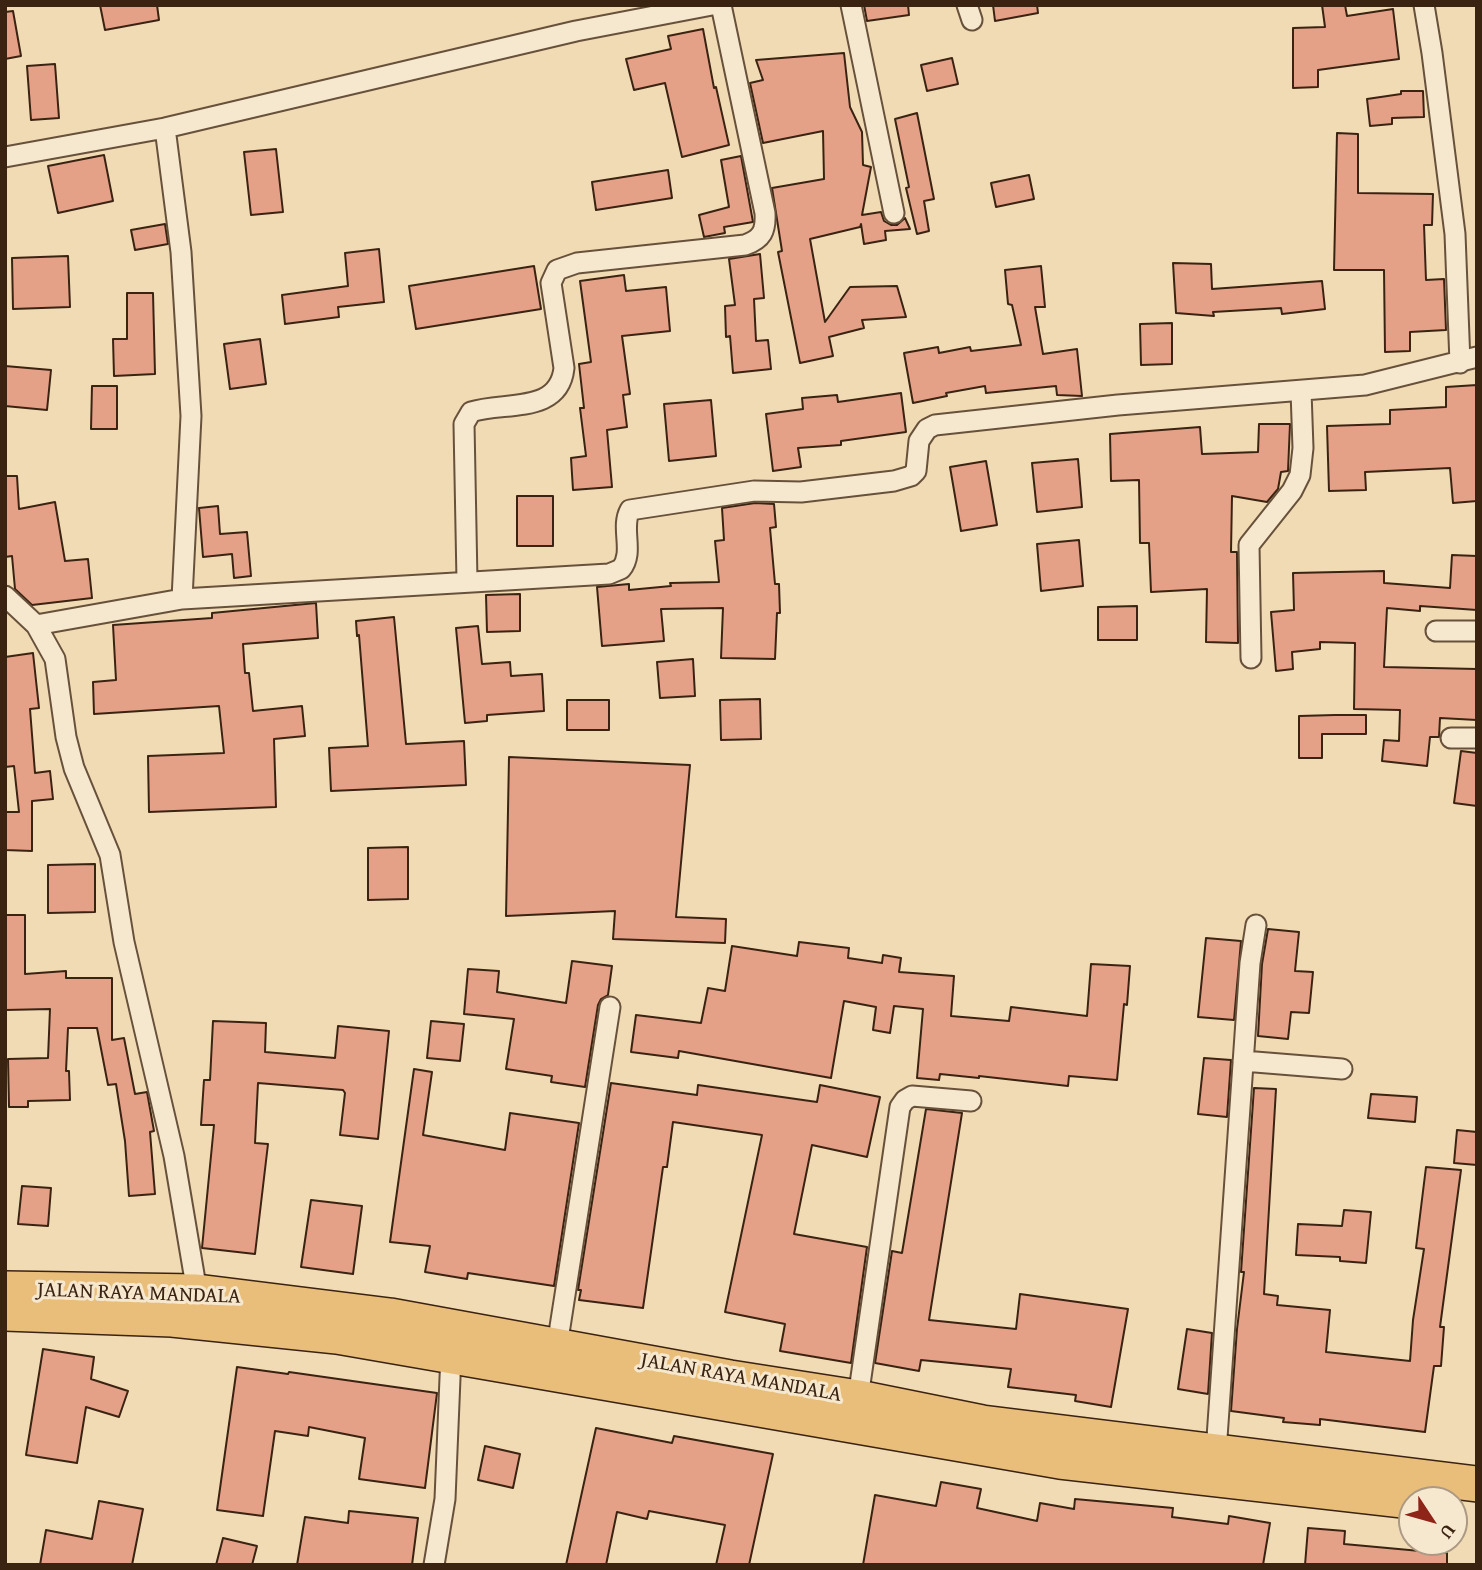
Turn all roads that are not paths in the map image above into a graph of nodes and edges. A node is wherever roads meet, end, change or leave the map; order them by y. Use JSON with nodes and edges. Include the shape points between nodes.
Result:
{"nodes":[{"id":1,"x":712,"y":5,"type":"edge"},
{"id":2,"x":721,"y":5,"type":"edge"},
{"id":3,"x":851,"y":5,"type":"edge"},
{"id":4,"x":1424,"y":5,"type":"edge"},
{"id":5,"x":165,"y":128,"type":"junction"},
{"id":6,"x":5,"y":157,"type":"edge"},
{"id":7,"x":894,"y":213,"type":"dead end"},
{"id":8,"x":1468,"y":360,"type":"edge"},
{"id":9,"x":1301,"y":391,"type":"junction"},
{"id":10,"x":467,"y":581,"type":"junction"},
{"id":11,"x":5,"y":596,"type":"edge"},
{"id":12,"x":182,"y":599,"type":"junction"},
{"id":13,"x":13,"y":613,"type":"edge"},
{"id":14,"x":36,"y":625,"type":"junction"},
{"id":15,"x":1436,"y":631,"type":"dead end"},
{"id":16,"x":1477,"y":631,"type":"edge"},
{"id":17,"x":1251,"y":658,"type":"dead end"},
{"id":18,"x":1451,"y":738,"type":"dead end"},
{"id":19,"x":1477,"y":738,"type":"edge"},
{"id":20,"x":1256,"y":925,"type":"dead end"},
{"id":21,"x":610,"y":1007,"type":"dead end"},
{"id":22,"x":1243,"y":1061,"type":"junction"},
{"id":23,"x":1342,"y":1069,"type":"dead end"},
{"id":24,"x":971,"y":1101,"type":"dead end"},
{"id":25,"x":5,"y":1289,"type":"edge"},
{"id":26,"x":197,"y":1292,"type":"junction"},
{"id":27,"x":5,"y":1313,"type":"edge"},
{"id":28,"x":557,"y":1346,"type":"junction"},
{"id":29,"x":451,"y":1354,"type":"junction"},
{"id":30,"x":858,"y":1398,"type":"junction"},
{"id":31,"x":980,"y":1435,"type":"junction"},
{"id":32,"x":1216,"y":1452,"type":"junction"},
{"id":33,"x":1477,"y":1484,"type":"edge"},
{"id":34,"x":1398,"y":1499,"type":"edge"},
{"id":35,"x":434,"y":1565,"type":"edge"}],
"edges":[{"from":1,"to":5,"type":"street","via":[[576,31]]},
{"from":2,"to":10,"type":"street","via":[[765,228],[756,241],[745,245],[577,262],[557,271],[551,283],[563,380],[547,398],[471,412],[464,424]]},
{"from":3,"to":7,"type":"street"},
{"from":4,"to":8,"type":"street"},
{"from":5,"to":6,"type":"street"},
{"from":5,"to":12,"type":"street","via":[[181,252],[191,416]]},
{"from":8,"to":9,"type":"street","via":[[1365,385]]},
{"from":9,"to":10,"type":"street","via":[[934,425],[919,441],[918,465],[911,476],[635,508],[627,513],[627,558],[617,572]]},
{"from":9,"to":17,"type":"street","via":[[1300,475],[1249,545]]},
{"from":10,"to":12,"type":"street"},
{"from":11,"to":13,"type":"street"},
{"from":12,"to":14,"type":"street"},
{"from":13,"to":14,"type":"street"},
{"from":14,"to":26,"type":"street","via":[[55,659],[74,768],[110,855],[124,943],[174,1156]]},
{"from":15,"to":16,"type":"street"},
{"from":18,"to":19,"type":"street"},
{"from":20,"to":22,"type":"street"},
{"from":21,"to":28,"type":"street"},
{"from":22,"to":23,"type":"street"},
{"from":22,"to":32,"type":"street"},
{"from":24,"to":30,"type":"street","via":[[912,1096],[900,1107]]},
{"from":25,"to":26,"type":"highway","name":"JALAN RAYA MANDALA"},
{"from":26,"to":28,"type":"highway","name":"JALAN RAYA MANDALA","via":[[390,1316]]},
{"from":27,"to":29,"type":"highway","name":"JALAN RAYA MANDALA","via":[[172,1319],[337,1336]]},
{"from":28,"to":30,"type":"highway","name":"JALAN RAYA MANDALA"},
{"from":29,"to":31,"type":"highway","name":"JALAN RAYA MANDALA"},
{"from":29,"to":35,"type":"street","via":[[444,1499]]},
{"from":30,"to":31,"type":"highway","name":"JALAN RAYA MANDALA"},
{"from":31,"to":32,"type":"highway","name":"JALAN RAYA MANDALA"},
{"from":31,"to":34,"type":"highway","name":"JALAN RAYA MANDALA","via":[[1060,1461]]},
{"from":32,"to":33,"type":"highway","name":"JALAN RAYA MANDALA"}]}
